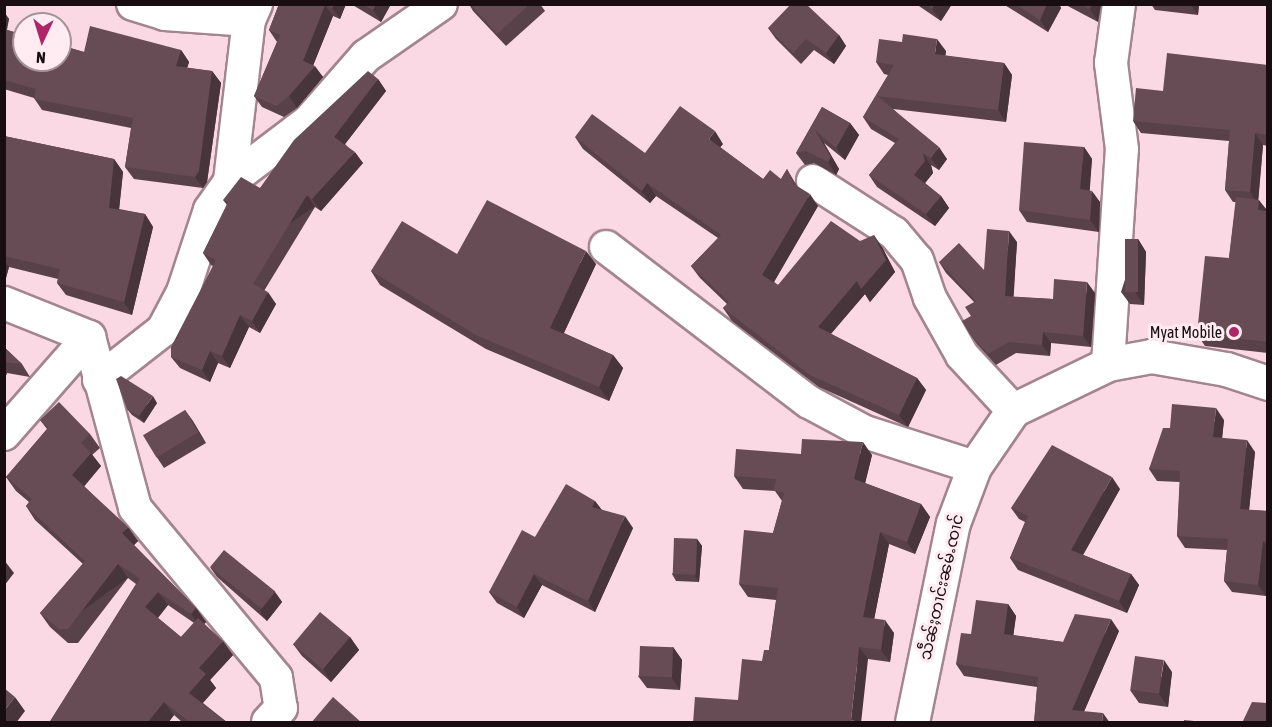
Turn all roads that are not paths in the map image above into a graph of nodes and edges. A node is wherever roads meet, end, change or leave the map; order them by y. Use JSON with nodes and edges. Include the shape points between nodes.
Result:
{"nodes":[{"id":1,"x":133,"y":4,"type":"edge"},
{"id":2,"x":441,"y":4,"type":"edge"},
{"id":3,"x":1119,"y":4,"type":"edge"},
{"id":4,"x":252,"y":12,"type":"edge"},
{"id":5,"x":230,"y":181,"type":"junction"},
{"id":6,"x":813,"y":181,"type":"dead end"},
{"id":7,"x":606,"y":248,"type":"dead end"},
{"id":8,"x":4,"y":303,"type":"edge"},
{"id":9,"x":89,"y":337,"type":"junction"},
{"id":10,"x":1108,"y":364,"type":"junction"},
{"id":11,"x":99,"y":380,"type":"junction"},
{"id":12,"x":1268,"y":383,"type":"edge"},
{"id":13,"x":1012,"y":410,"type":"junction"},
{"id":14,"x":4,"y":434,"type":"edge"},
{"id":15,"x":974,"y":467,"type":"junction"},
{"id":16,"x":268,"y":723,"type":"edge"},
{"id":17,"x":912,"y":723,"type":"edge"}],
"edges":[{"from":1,"to":4,"type":"street","via":[[194,18]]},
{"from":2,"to":5,"type":"street","via":[[366,56],[309,121]]},
{"from":3,"to":10,"type":"street","via":[[1111,63],[1122,149]]},
{"from":4,"to":5,"type":"street"},
{"from":5,"to":11,"type":"street","via":[[210,210],[183,292],[163,330]]},
{"from":6,"to":13,"type":"street","via":[[894,233],[917,260],[930,298],[962,355]]},
{"from":7,"to":15,"type":"street","via":[[809,402],[865,432]]},
{"from":8,"to":9,"type":"street"},
{"from":9,"to":11,"type":"street"},
{"from":9,"to":14,"type":"street"},
{"from":10,"to":12,"type":"highway","via":[[1151,356],[1226,369]]},
{"from":10,"to":13,"type":"highway"},
{"from":11,"to":16,"type":"street","via":[[135,507],[276,678],[281,708]]},
{"from":13,"to":15,"type":"highway","name":"သဵၼ်ႈတၢင်းၼမ်ႉၸၢင်"},
{"from":15,"to":17,"type":"highway","name":"သဵၼ်ႈတၢင်းၼမ်ႉၸၢင်","via":[[953,523]]}]}
